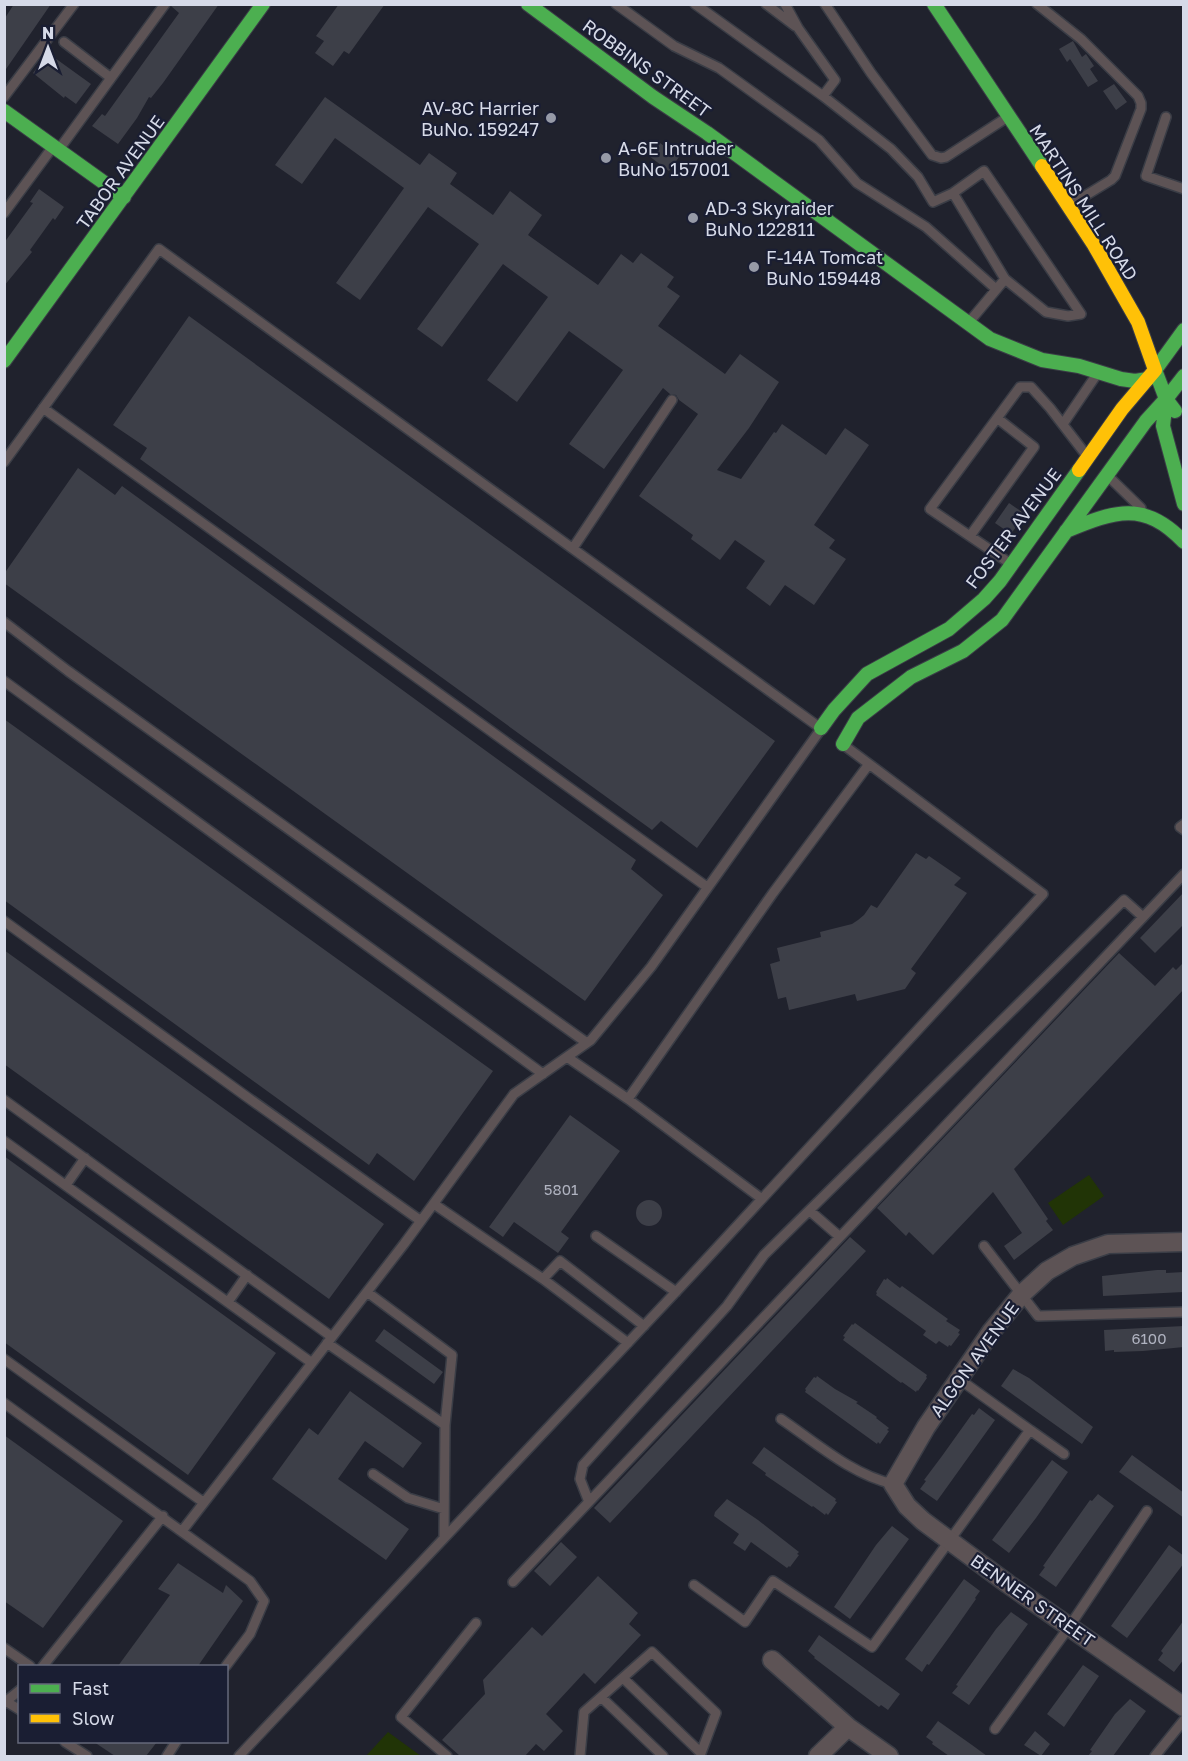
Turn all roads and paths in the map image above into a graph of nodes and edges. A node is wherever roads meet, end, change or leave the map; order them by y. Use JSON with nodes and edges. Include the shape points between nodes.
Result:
{"nodes":[{"id":1,"x":74,"y":4,"type":"edge"},
{"id":2,"x":165,"y":4,"type":"edge"},
{"id":3,"x":263,"y":4,"type":"edge"},
{"id":4,"x":528,"y":4,"type":"edge"},
{"id":5,"x":616,"y":4,"type":"edge"},
{"id":6,"x":695,"y":4,"type":"edge"},
{"id":7,"x":766,"y":4,"type":"edge"},
{"id":8,"x":785,"y":4,"type":"edge"},
{"id":9,"x":825,"y":4,"type":"edge"},
{"id":10,"x":934,"y":4,"type":"edge"},
{"id":11,"x":1037,"y":4,"type":"edge"},
{"id":12,"x":798,"y":28,"type":"junction"},
{"id":13,"x":64,"y":42,"type":"dead end"},
{"id":14,"x":111,"y":78,"type":"junction"},
{"id":15,"x":823,"y":96,"type":"junction"},
{"id":16,"x":4,"y":97,"type":"edge"},
{"id":17,"x":4,"y":111,"type":"edge"},
{"id":18,"x":1008,"y":117,"type":"junction"},
{"id":19,"x":1166,"y":117,"type":"dead end"},
{"id":20,"x":56,"y":148,"type":"junction"},
{"id":21,"x":1184,"y":189,"type":"edge"},
{"id":22,"x":953,"y":193,"type":"junction"},
{"id":23,"x":124,"y":197,"type":"junction"},
{"id":24,"x":1068,"y":207,"type":"junction"},
{"id":25,"x":4,"y":213,"type":"edge"},
{"id":26,"x":1005,"y":279,"type":"junction"},
{"id":27,"x":996,"y":289,"type":"junction"},
{"id":28,"x":968,"y":323,"type":"junction"},
{"id":29,"x":1184,"y":330,"type":"edge"},
{"id":30,"x":4,"y":361,"type":"edge"},
{"id":31,"x":1098,"y":372,"type":"junction"},
{"id":32,"x":1152,"y":374,"type":"junction"},
{"id":33,"x":1184,"y":376,"type":"edge"},
{"id":34,"x":1166,"y":399,"type":"junction"},
{"id":35,"x":672,"y":400,"type":"dead end"},
{"id":36,"x":43,"y":408,"type":"junction"},
{"id":37,"x":997,"y":418,"type":"junction"},
{"id":38,"x":1181,"y":421,"type":"dead end"},
{"id":39,"x":1063,"y":424,"type":"junction"},
{"id":40,"x":4,"y":462,"type":"edge"},
{"id":41,"x":1097,"y":466,"type":"junction"},
{"id":42,"x":1184,"y":504,"type":"edge"},
{"id":43,"x":1149,"y":515,"type":"junction"},
{"id":44,"x":1066,"y":531,"type":"junction"},
{"id":45,"x":970,"y":536,"type":"junction"},
{"id":46,"x":1184,"y":542,"type":"edge"},
{"id":47,"x":573,"y":548,"type":"junction"},
{"id":48,"x":1012,"y":565,"type":"junction"},
{"id":49,"x":4,"y":622,"type":"edge"},
{"id":50,"x":4,"y":681,"type":"edge"},
{"id":51,"x":832,"y":736,"type":"junction"},
{"id":52,"x":869,"y":764,"type":"junction"},
{"id":53,"x":1184,"y":824,"type":"edge"},
{"id":54,"x":1184,"y":830,"type":"edge"},
{"id":55,"x":1184,"y":874,"type":"edge"},
{"id":56,"x":707,"y":887,"type":"junction"},
{"id":57,"x":1143,"y":917,"type":"junction"},
{"id":58,"x":4,"y":921,"type":"edge"},
{"id":59,"x":586,"y":1043,"type":"junction"},
{"id":60,"x":567,"y":1057,"type":"junction"},
{"id":61,"x":543,"y":1074,"type":"junction"},
{"id":62,"x":628,"y":1099,"type":"junction"},
{"id":63,"x":4,"y":1100,"type":"edge"},
{"id":64,"x":4,"y":1141,"type":"edge"},
{"id":65,"x":85,"y":1158,"type":"junction"},
{"id":66,"x":66,"y":1185,"type":"junction"},
{"id":67,"x":762,"y":1199,"type":"junction"},
{"id":68,"x":434,"y":1204,"type":"junction"},
{"id":69,"x":810,"y":1211,"type":"junction"},
{"id":70,"x":421,"y":1221,"type":"junction"},
{"id":71,"x":596,"y":1236,"type":"dead end"},
{"id":72,"x":840,"y":1237,"type":"junction"},
{"id":73,"x":1184,"y":1242,"type":"edge"},
{"id":74,"x":984,"y":1246,"type":"dead end"},
{"id":75,"x":247,"y":1275,"type":"junction"},
{"id":76,"x":543,"y":1279,"type":"junction"},
{"id":77,"x":367,"y":1292,"type":"junction"},
{"id":78,"x":676,"y":1292,"type":"junction"},
{"id":79,"x":1022,"y":1294,"type":"junction"},
{"id":80,"x":228,"y":1302,"type":"junction"},
{"id":81,"x":1184,"y":1312,"type":"edge"},
{"id":82,"x":644,"y":1326,"type":"junction"},
{"id":83,"x":330,"y":1340,"type":"junction"},
{"id":84,"x":628,"y":1343,"type":"junction"},
{"id":85,"x":4,"y":1359,"type":"edge"},
{"id":86,"x":312,"y":1363,"type":"junction"},
{"id":87,"x":959,"y":1379,"type":"junction"},
{"id":88,"x":4,"y":1403,"type":"edge"},
{"id":89,"x":781,"y":1419,"type":"dead end"},
{"id":90,"x":445,"y":1425,"type":"junction"},
{"id":91,"x":1030,"y":1430,"type":"junction"},
{"id":92,"x":1064,"y":1454,"type":"dead end"},
{"id":93,"x":373,"y":1474,"type":"dead end"},
{"id":94,"x":893,"y":1484,"type":"junction"},
{"id":95,"x":203,"y":1502,"type":"junction"},
{"id":96,"x":589,"y":1502,"type":"junction"},
{"id":97,"x":444,"y":1509,"type":"junction"},
{"id":98,"x":1147,"y":1511,"type":"dead end"},
{"id":99,"x":163,"y":1516,"type":"junction"},
{"id":100,"x":182,"y":1531,"type":"junction"},
{"id":101,"x":444,"y":1538,"type":"junction"},
{"id":102,"x":949,"y":1540,"type":"junction"},
{"id":103,"x":513,"y":1582,"type":"dead end"},
{"id":104,"x":694,"y":1585,"type":"dead end"},
{"id":105,"x":476,"y":1623,"type":"dead end"},
{"id":106,"x":1069,"y":1626,"type":"junction"},
{"id":107,"x":4,"y":1648,"type":"edge"},
{"id":108,"x":772,"y":1660,"type":"dead end"},
{"id":109,"x":29,"y":1665,"type":"edge"},
{"id":110,"x":44,"y":1665,"type":"edge"},
{"id":111,"x":227,"y":1665,"type":"edge"},
{"id":112,"x":623,"y":1678,"type":"junction"},
{"id":113,"x":18,"y":1692,"type":"edge"},
{"id":114,"x":601,"y":1697,"type":"junction"},
{"id":115,"x":6,"y":1703,"type":"edge"},
{"id":116,"x":1183,"y":1709,"type":"edge"},
{"id":117,"x":848,"y":1727,"type":"junction"},
{"id":118,"x":995,"y":1729,"type":"dead end"},
{"id":119,"x":67,"y":1743,"type":"edge"},
{"id":120,"x":175,"y":1743,"type":"edge"},
{"id":121,"x":700,"y":1755,"type":"edge"},
{"id":122,"x":87,"y":1756,"type":"edge"},
{"id":123,"x":167,"y":1756,"type":"edge"},
{"id":124,"x":240,"y":1756,"type":"edge"},
{"id":125,"x":447,"y":1756,"type":"edge"},
{"id":126,"x":580,"y":1756,"type":"edge"},
{"id":127,"x":663,"y":1756,"type":"edge"},
{"id":128,"x":818,"y":1756,"type":"edge"},
{"id":129,"x":889,"y":1756,"type":"edge"},
{"id":130,"x":1155,"y":1756,"type":"edge"}],
"edges":[{"from":1,"to":16,"type":"lane"},
{"from":2,"to":14,"type":"lane"},
{"from":3,"to":23,"type":"street","name":"TABOR AVENUE"},
{"from":4,"to":28,"type":"street","name":"ROBBINS STREET"},
{"from":5,"to":27,"type":"lane","via":[[674,46],[719,68],[819,140],[857,183],[926,227]]},
{"from":6,"to":15,"type":"lane"},
{"from":7,"to":12,"type":"lane"},
{"from":8,"to":12,"type":"lane"},
{"from":9,"to":18,"type":"lane","via":[[932,155],[946,157]]},
{"from":10,"to":18,"type":"street","name":"MARTINS MILL ROAD"},
{"from":11,"to":24,"type":"lane","via":[[1081,39],[1142,103],[1114,176]]},
{"from":12,"to":15,"type":"lane","via":[[835,80]]},
{"from":13,"to":14,"type":"lane"},
{"from":14,"to":20,"type":"lane"},
{"from":15,"to":22,"type":"lane","via":[[891,149],[918,177],[933,202]]},
{"from":17,"to":20,"type":"street"},
{"from":18,"to":24,"type":"street","name":"MARTINS MILL ROAD"},
{"from":19,"to":21,"type":"lane","via":[[1146,176]]},
{"from":20,"to":23,"type":"street"},
{"from":20,"to":25,"type":"lane"},
{"from":22,"to":26,"type":"lane"},
{"from":22,"to":26,"type":"lane","via":[[984,171],[1081,314],[1046,312]]},
{"from":23,"to":30,"type":"street","name":"TABOR AVENUE"},
{"from":24,"to":32,"type":"street","name":"MARTINS MILL ROAD","via":[[1138,322]]},
{"from":26,"to":27,"type":"lane"},
{"from":27,"to":28,"type":"lane"},
{"from":28,"to":31,"type":"street","name":"ROBBINS STREET","via":[[990,339],[1042,360]]},
{"from":29,"to":32,"type":"street","name":"FOSTER AVENUE"},
{"from":31,"to":32,"type":"street","name":"ROBBINS STREET","via":[[1128,380]]},
{"from":31,"to":39,"type":"lane"},
{"from":32,"to":34,"type":"street","name":"MARTINS MILL ROAD"},
{"from":32,"to":41,"type":"street","name":"FOSTER AVENUE","via":[[1122,409]]},
{"from":33,"to":34,"type":"street","name":"FOSTER AVENUE"},
{"from":34,"to":38,"type":"street","name":"MARTINS MILL ROAD"},
{"from":34,"to":41,"type":"street","name":"FOSTER AVENUE"},
{"from":34,"to":42,"type":"street","via":[[1163,426]]},
{"from":35,"to":47,"type":"lane"},
{"from":36,"to":40,"type":"lane"},
{"from":36,"to":47,"type":"lane","via":[[159,249]]},
{"from":36,"to":56,"type":"lane"},
{"from":37,"to":39,"type":"lane","via":[[1020,387],[1031,387]]},
{"from":37,"to":45,"type":"lane","via":[[1034,447]]},
{"from":37,"to":45,"type":"lane","via":[[930,509]]},
{"from":39,"to":41,"type":"lane"},
{"from":41,"to":43,"type":"lane"},
{"from":41,"to":44,"type":"street","name":"FOSTER AVENUE"},
{"from":41,"to":48,"type":"street","name":"FOSTER AVENUE"},
{"from":43,"to":44,"type":"street","via":[[1116,515]]},
{"from":43,"to":46,"type":"street","via":[[1166,524]]},
{"from":44,"to":51,"type":"street","name":"FOSTER AVENUE","via":[[1002,620],[963,651],[911,677]]},
{"from":45,"to":48,"type":"lane"},
{"from":47,"to":51,"type":"lane"},
{"from":48,"to":51,"type":"street","name":"FOSTER AVENUE","via":[[984,599],[950,628],[867,674],[834,710]]},
{"from":49,"to":59,"type":"lane"},
{"from":50,"to":61,"type":"lane"},
{"from":51,"to":52,"type":"lane"},
{"from":51,"to":56,"type":"lane"},
{"from":52,"to":62,"type":"lane","via":[[772,893]]},
{"from":52,"to":67,"type":"lane","via":[[1043,894]]},
{"from":53,"to":54,"type":"lane","via":[[1180,827]]},
{"from":55,"to":57,"type":"lane"},
{"from":56,"to":59,"type":"lane","via":[[651,967]]},
{"from":57,"to":69,"type":"lane","via":[[1124,900]]},
{"from":57,"to":72,"type":"lane"},
{"from":58,"to":70,"type":"lane"},
{"from":59,"to":60,"type":"lane"},
{"from":60,"to":61,"type":"lane"},
{"from":60,"to":62,"type":"lane"},
{"from":61,"to":68,"type":"lane","via":[[514,1094]]},
{"from":62,"to":67,"type":"lane"},
{"from":63,"to":65,"type":"lane"},
{"from":64,"to":66,"type":"lane"},
{"from":65,"to":66,"type":"lane"},
{"from":65,"to":75,"type":"lane"},
{"from":66,"to":80,"type":"lane"},
{"from":67,"to":78,"type":"lane"},
{"from":68,"to":70,"type":"lane"},
{"from":68,"to":76,"type":"lane"},
{"from":69,"to":72,"type":"lane"},
{"from":69,"to":96,"type":"lane","via":[[765,1256],[727,1306],[583,1465],[580,1479]]},
{"from":70,"to":77,"type":"lane"},
{"from":71,"to":78,"type":"lane"},
{"from":72,"to":96,"type":"lane"},
{"from":73,"to":79,"type":"street","name":"ALGON AVENUE","via":[[1108,1244],[1073,1256],[1047,1271]]},
{"from":74,"to":79,"type":"lane"},
{"from":75,"to":80,"type":"lane"},
{"from":75,"to":83,"type":"lane"},
{"from":76,"to":82,"type":"lane","via":[[560,1261]]},
{"from":76,"to":84,"type":"lane"},
{"from":77,"to":83,"type":"lane"},
{"from":77,"to":90,"type":"lane","via":[[452,1355]]},
{"from":78,"to":82,"type":"lane"},
{"from":79,"to":81,"type":"lane","via":[[1038,1316]]},
{"from":79,"to":87,"type":"street","name":"ALGON AVENUE"},
{"from":80,"to":86,"type":"lane"},
{"from":82,"to":84,"type":"lane"},
{"from":83,"to":86,"type":"lane"},
{"from":83,"to":90,"type":"lane"},
{"from":84,"to":101,"type":"lane"},
{"from":85,"to":95,"type":"lane"},
{"from":86,"to":95,"type":"lane"},
{"from":87,"to":91,"type":"lane"},
{"from":87,"to":94,"type":"street","name":"ALGON AVENUE"},
{"from":88,"to":99,"type":"lane"},
{"from":89,"to":94,"type":"lane","via":[[853,1468]]},
{"from":90,"to":97,"type":"lane"},
{"from":91,"to":92,"type":"lane"},
{"from":91,"to":102,"type":"lane"},
{"from":93,"to":97,"type":"lane","via":[[408,1498]]},
{"from":94,"to":102,"type":"street","name":"BENNER STREET","via":[[908,1506]]},
{"from":95,"to":100,"type":"lane"},
{"from":96,"to":103,"type":"lane"},
{"from":97,"to":101,"type":"lane"},
{"from":98,"to":106,"type":"lane"},
{"from":99,"to":100,"type":"lane"},
{"from":99,"to":110,"type":"lane"},
{"from":100,"to":111,"type":"lane","via":[[250,1581],[264,1601],[250,1634]]},
{"from":101,"to":124,"type":"lane"},
{"from":102,"to":104,"type":"lane","via":[[872,1647],[772,1581],[745,1622]]},
{"from":102,"to":106,"type":"street","name":"BENNER STREET"},
{"from":105,"to":125,"type":"lane","via":[[401,1717]]},
{"from":106,"to":116,"type":"street","name":"BENNER STREET"},
{"from":106,"to":118,"type":"lane"},
{"from":107,"to":109,"type":"lane"},
{"from":108,"to":117,"type":"street"},
{"from":112,"to":114,"type":"lane"},
{"from":112,"to":121,"type":"lane"},
{"from":112,"to":121,"type":"lane","via":[[652,1652],[708,1705],[716,1713]]},
{"from":113,"to":115,"type":"lane"},
{"from":114,"to":126,"type":"lane","via":[[584,1712]]},
{"from":114,"to":127,"type":"lane"},
{"from":116,"to":130,"type":"lane"},
{"from":117,"to":128,"type":"street"},
{"from":117,"to":129,"type":"street"},
{"from":119,"to":122,"type":"lane"},
{"from":120,"to":123,"type":"lane"}]}
